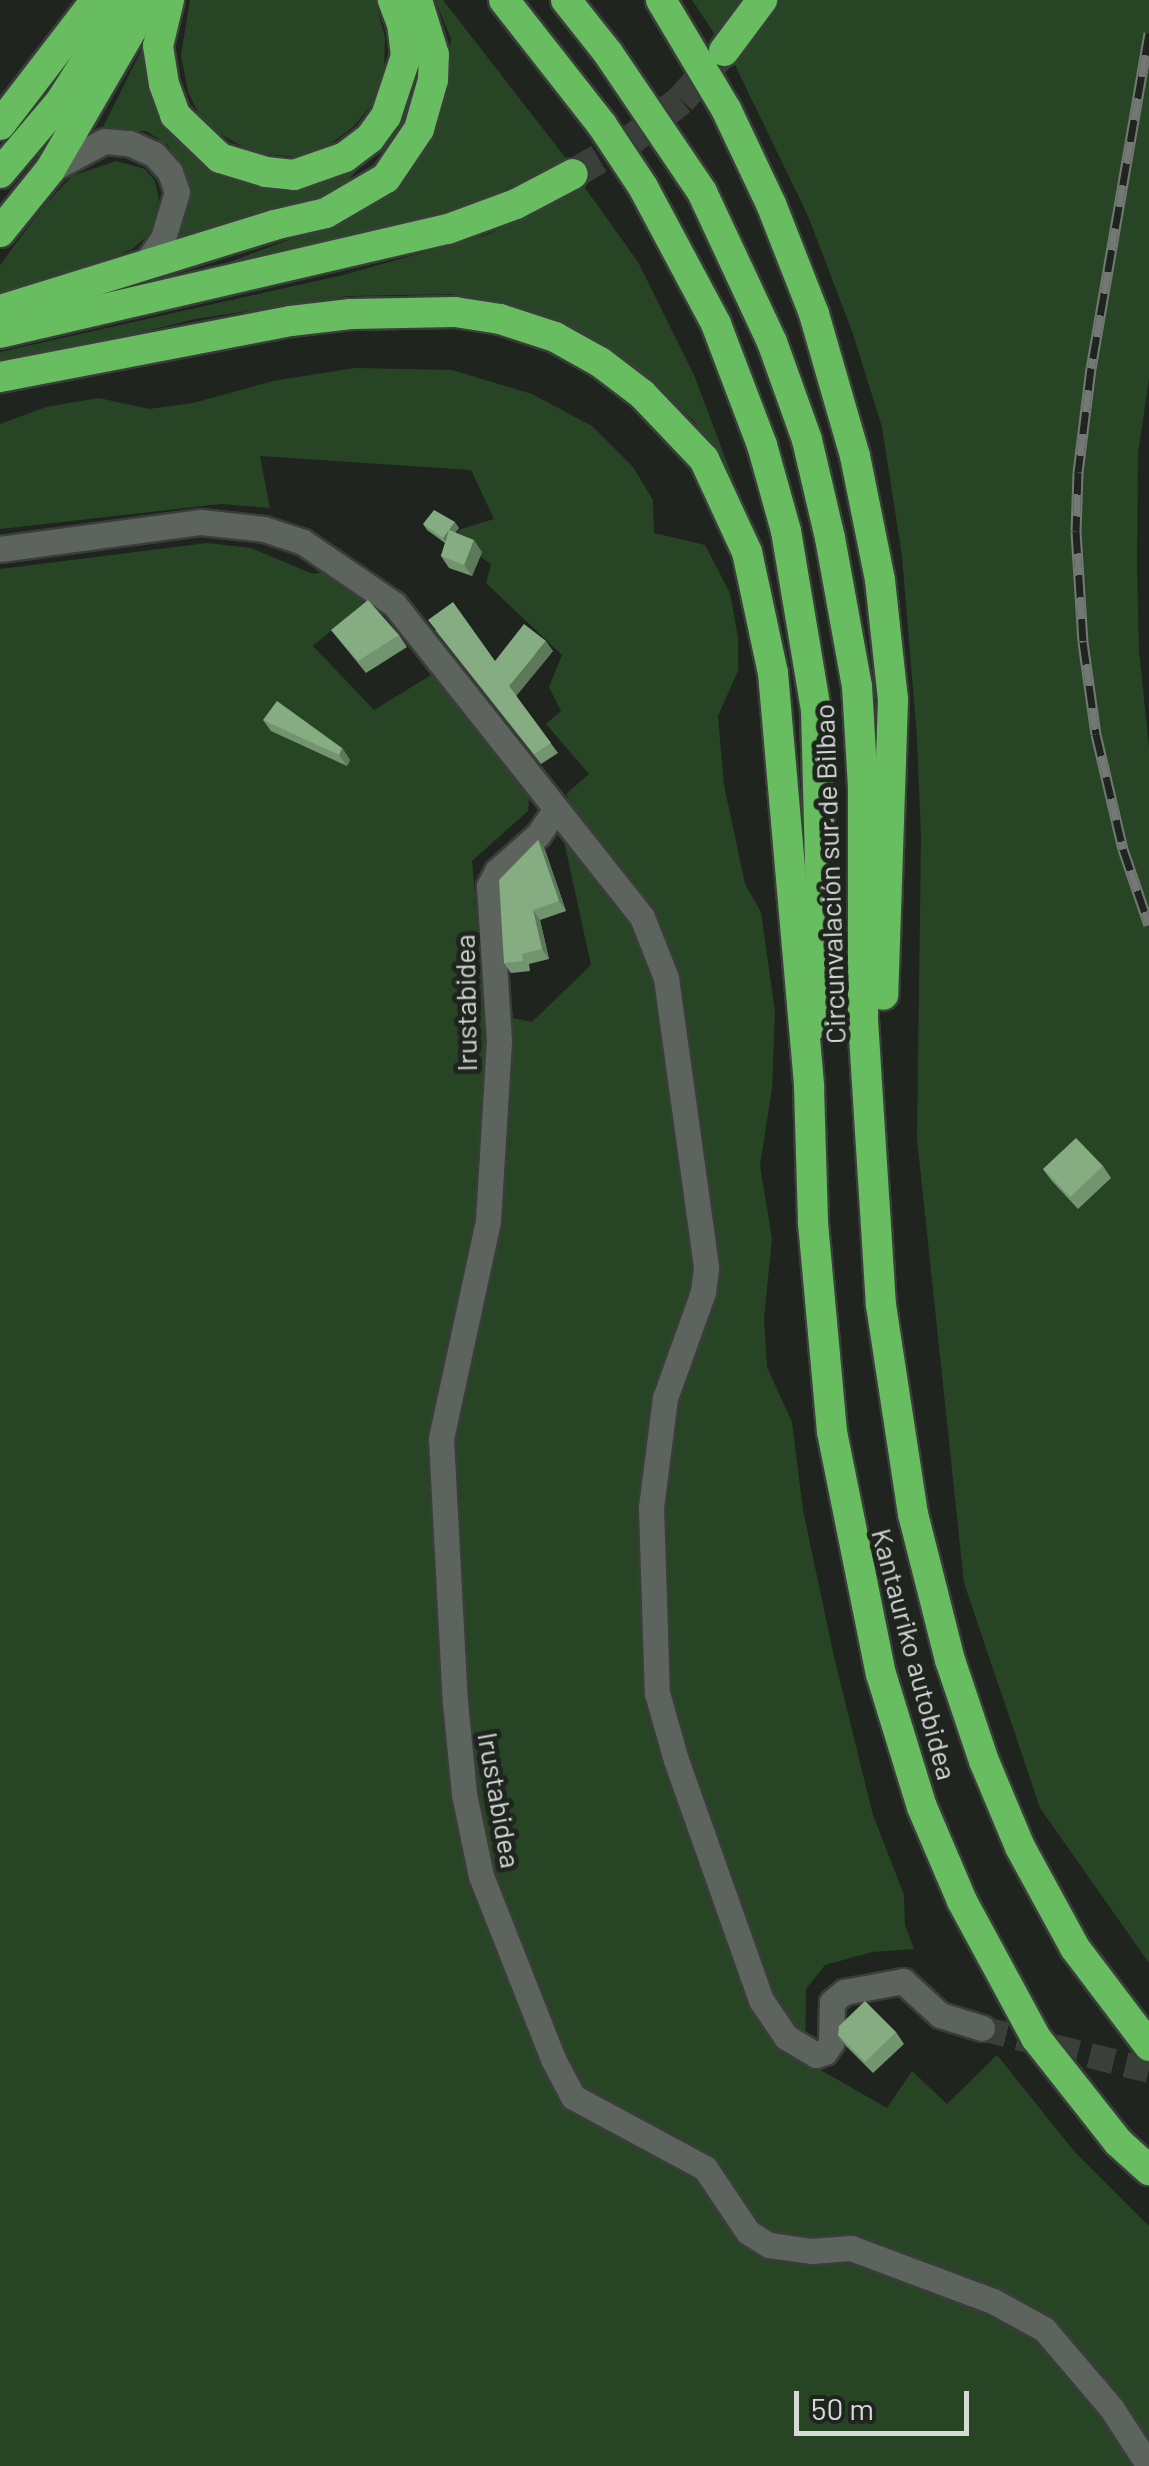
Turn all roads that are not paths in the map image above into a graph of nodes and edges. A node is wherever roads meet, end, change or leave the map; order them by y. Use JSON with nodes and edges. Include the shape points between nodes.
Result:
{"nodes":[{"id":1,"x":96,"y":0,"type":"edge"},
{"id":2,"x":125,"y":0,"type":"edge"},
{"id":3,"x":148,"y":0,"type":"edge"},
{"id":4,"x":169,"y":0,"type":"edge"},
{"id":5,"x":393,"y":0,"type":"edge"},
{"id":6,"x":417,"y":0,"type":"edge"},
{"id":7,"x":486,"y":0,"type":"edge"},
{"id":8,"x":504,"y":0,"type":"edge"},
{"id":9,"x":566,"y":0,"type":"edge"},
{"id":10,"x":762,"y":0,"type":"edge"},
{"id":11,"x":664,"y":4,"type":"edge"},
{"id":12,"x":724,"y":50,"type":"tunnel mouth"},
{"id":13,"x":0,"y":125,"type":"edge"},
{"id":14,"x":602,"y":125,"type":"junction"},
{"id":15,"x":50,"y":170,"type":"junction"},
{"id":16,"x":0,"y":172,"type":"edge"},
{"id":17,"x":574,"y":174,"type":"tunnel mouth"},
{"id":18,"x":0,"y":232,"type":"edge"},
{"id":19,"x":146,"y":263,"type":"junction"},
{"id":20,"x":0,"y":310,"type":"edge"},
{"id":21,"x":0,"y":333,"type":"edge"},
{"id":22,"x":98,"y":356,"type":"junction"},
{"id":23,"x":0,"y":377,"type":"edge"},
{"id":24,"x":0,"y":392,"type":"edge"},
{"id":25,"x":0,"y":549,"type":"edge"},
{"id":26,"x":555,"y":810,"type":"junction"},
{"id":27,"x":809,"y":1086,"type":"junction"},
{"id":28,"x":870,"y":1097,"type":"junction"},
{"id":29,"x":982,"y":2028,"type":"tunnel mouth"},
{"id":30,"x":1149,"y":2046,"type":"edge"},
{"id":31,"x":1149,"y":2170,"type":"edge"},
{"id":32,"x":1149,"y":2466,"type":"edge"}],
"edges":[{"from":1,"to":13,"type":"highway"},
{"from":2,"to":16,"type":"highway","via":[[60,102]]},
{"from":3,"to":15,"type":"highway"},
{"from":4,"to":5,"type":"highway","via":[[158,46],[175,115],[220,158],[294,175],[345,157],[386,116],[406,56]]},
{"from":6,"to":19,"type":"highway","via":[[434,54],[432,80],[419,128],[386,178],[326,212]]},
{"from":7,"to":14,"type":"highway"},
{"from":8,"to":14,"type":"highway"},
{"from":9,"to":28,"type":"highway","name":"Circunvalación sur de Bilbao","via":[[702,192],[772,342],[807,440],[857,686]]},
{"from":10,"to":12,"type":"highway"},
{"from":11,"to":28,"type":"highway","via":[[726,110],[814,314],[855,456],[880,580],[892,700],[890,843],[882,1021]]},
{"from":14,"to":27,"type":"highway","via":[[716,324],[786,530],[814,694],[820,790],[820,974]]},
{"from":15,"to":18,"type":"highway"},
{"from":15,"to":19,"type":"street","via":[[104,141],[154,154],[177,192],[163,238]]},
{"from":17,"to":21,"type":"highway","via":[[448,229]]},
{"from":19,"to":20,"type":"highway"},
{"from":22,"to":23,"type":"highway"},
{"from":22,"to":24,"type":"highway"},
{"from":22,"to":27,"type":"highway","via":[[291,320],[456,312],[554,337],[600,362],[678,428],[722,490],[760,598],[783,761]]},
{"from":25,"to":26,"type":"street","via":[[200,522],[303,542],[394,604]]},
{"from":26,"to":29,"type":"street","via":[[642,917],[666,978],[706,1268],[665,1398],[651,1506],[657,1694],[738,1940],[760,2000],[786,2037],[816,2055],[831,2043],[832,2002],[844,1992],[904,1981],[940,2014]]},
{"from":26,"to":32,"type":"street","name":"Irustabidea","via":[[490,886],[499,1040],[488,1222],[441,1438],[455,1702],[481,1876],[574,2097],[705,2168],[748,2232],[769,2245],[851,2248],[976,2294],[1044,2328],[1112,2409]]},
{"from":27,"to":31,"type":"highway","name":"Kantauriko autobidea","via":[[814,1240],[832,1432],[881,1674],[916,1788],[962,1901],[1036,2038],[1118,2142]]},
{"from":28,"to":30,"type":"highway","name":"Kantauriko autobidea","via":[[892,1389],[913,1514],[950,1660],[1020,1847],[1075,1948]]}]}
